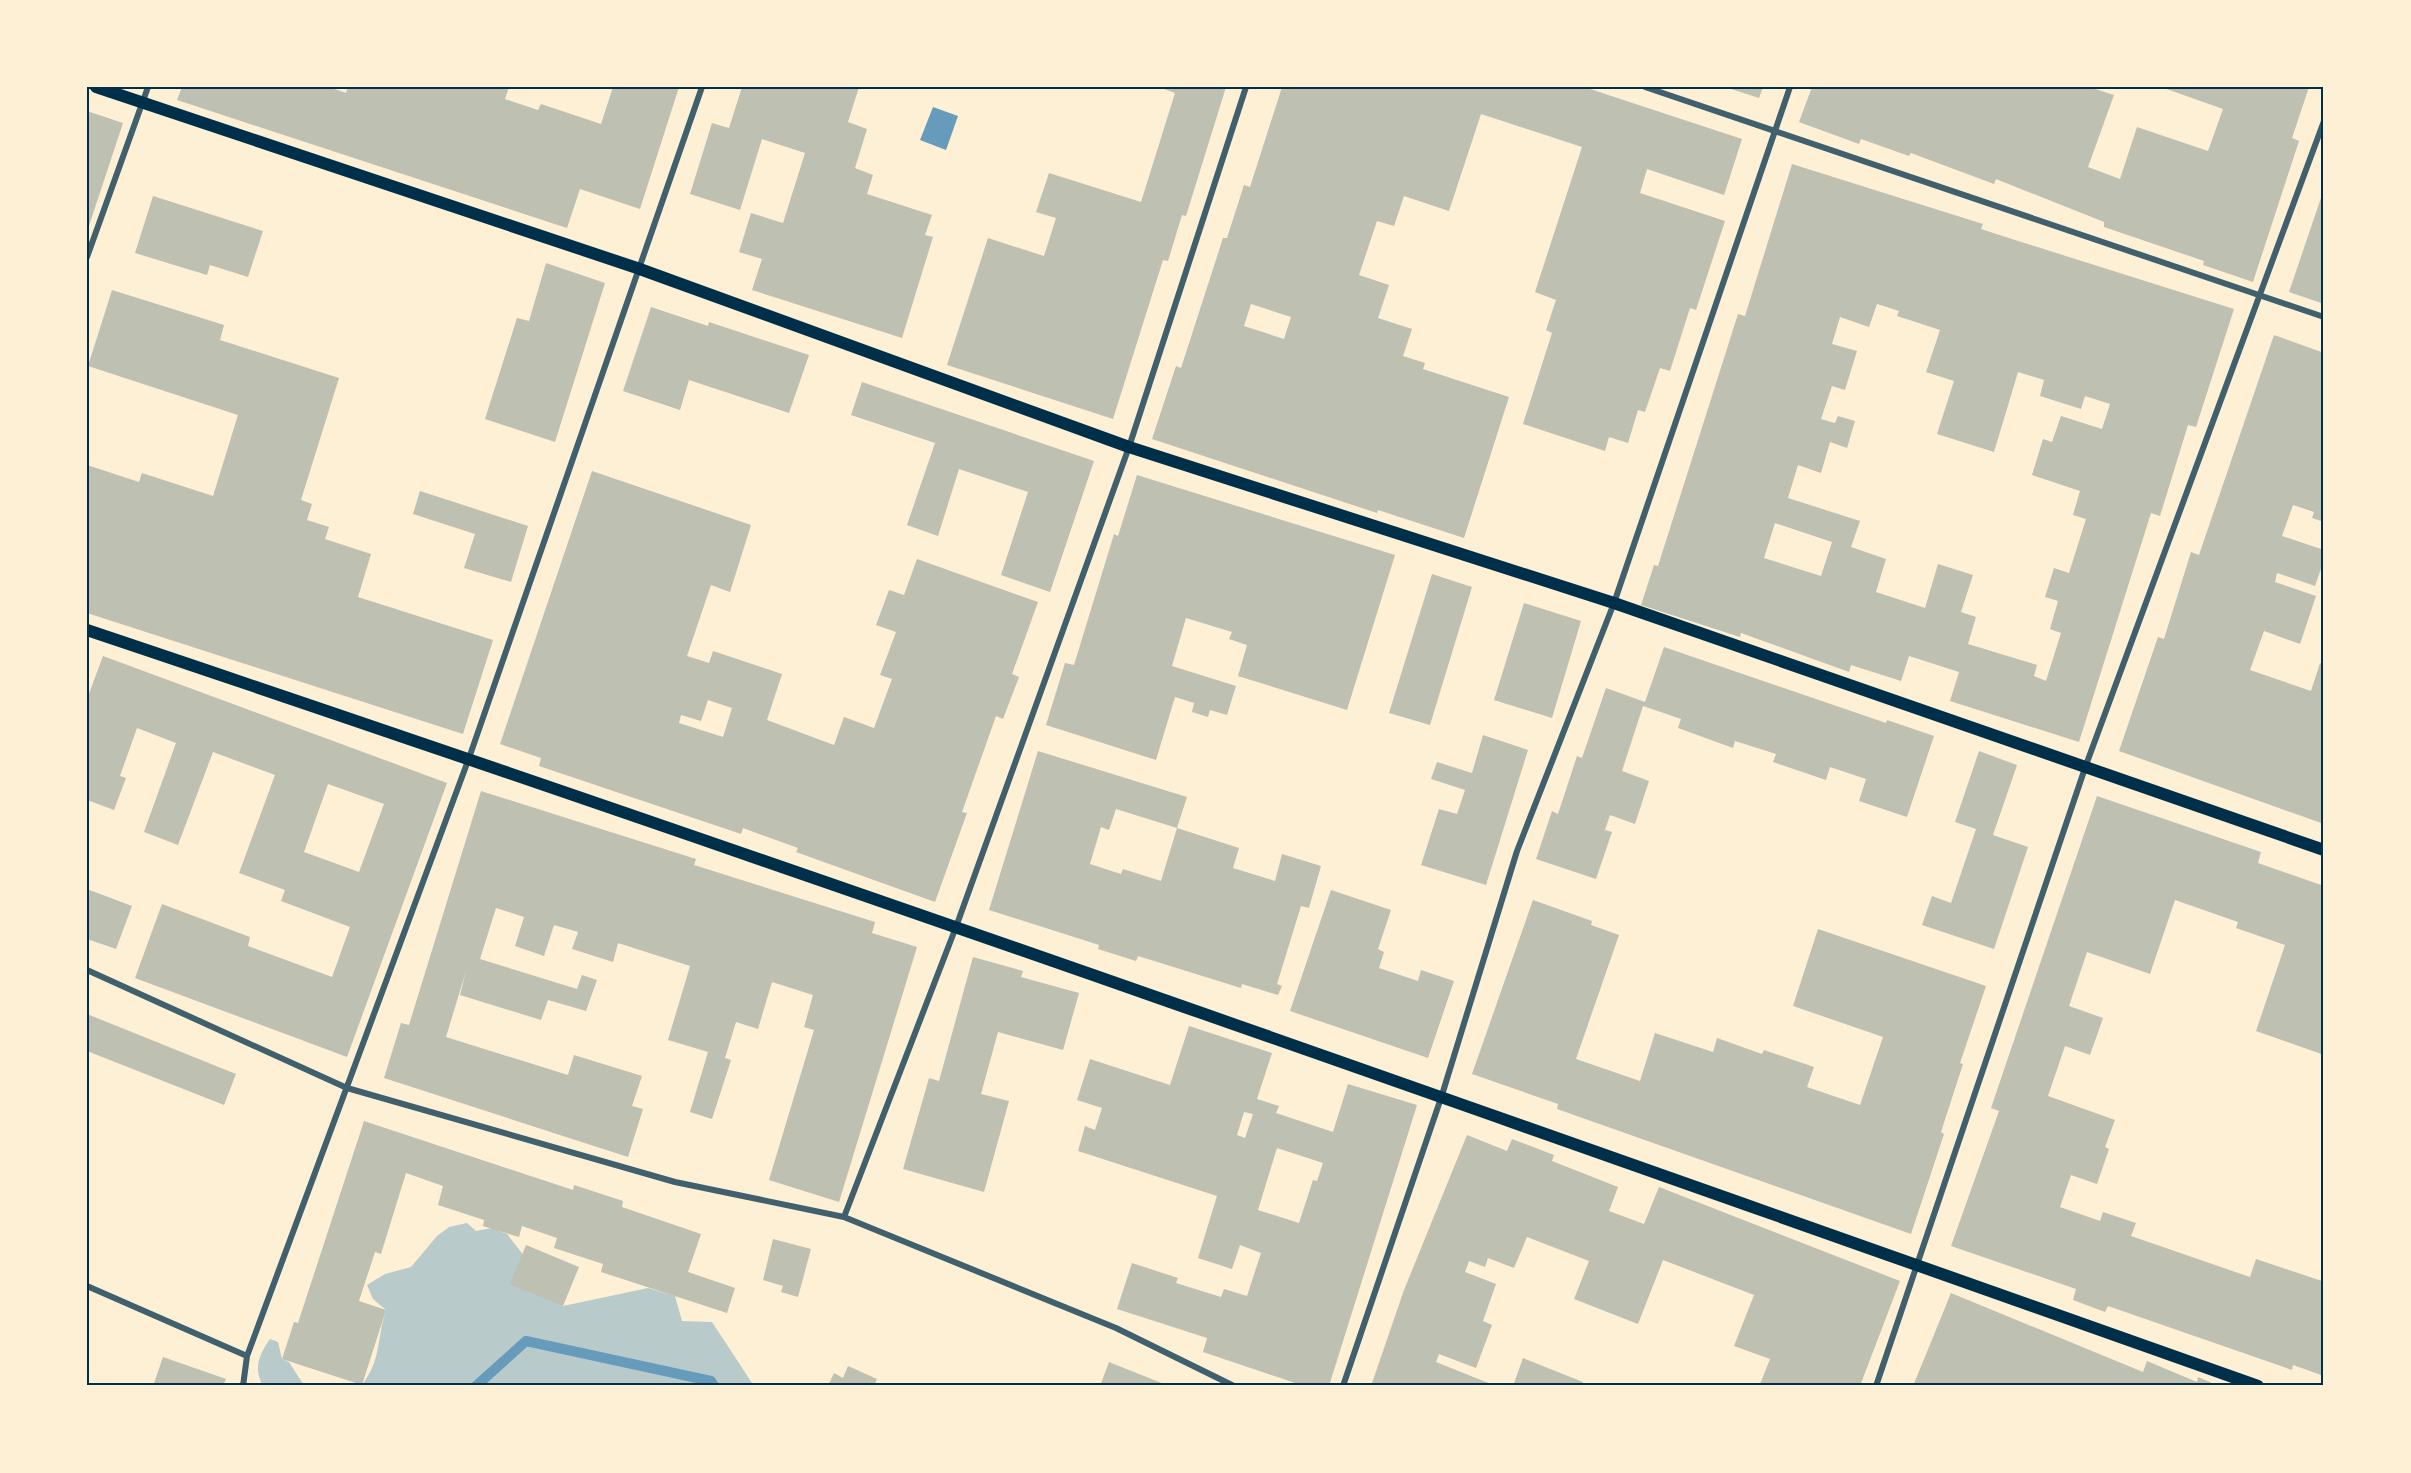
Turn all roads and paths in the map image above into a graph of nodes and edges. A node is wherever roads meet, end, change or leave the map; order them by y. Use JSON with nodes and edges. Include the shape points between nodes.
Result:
{"nodes":[{"id":1,"x":96,"y":87,"type":"edge"},
{"id":2,"x":148,"y":87,"type":"edge"},
{"id":3,"x":702,"y":87,"type":"edge"},
{"id":4,"x":1246,"y":87,"type":"edge"},
{"id":5,"x":1645,"y":87,"type":"edge"},
{"id":6,"x":1790,"y":87,"type":"edge"},
{"id":7,"x":142,"y":102,"type":"junction"},
{"id":8,"x":2324,"y":121,"type":"edge"},
{"id":9,"x":1774,"y":133,"type":"junction"},
{"id":10,"x":87,"y":257,"type":"edge"},
{"id":11,"x":637,"y":268,"type":"junction"},
{"id":12,"x":2262,"y":294,"type":"junction"},
{"id":13,"x":2324,"y":317,"type":"edge"},
{"id":14,"x":1129,"y":447,"type":"junction"},
{"id":15,"x":1614,"y":603,"type":"junction"},
{"id":16,"x":87,"y":630,"type":"edge"},
{"id":17,"x":469,"y":759,"type":"junction"},
{"id":18,"x":2086,"y":765,"type":"junction"},
{"id":19,"x":2324,"y":850,"type":"edge"},
{"id":20,"x":956,"y":927,"type":"junction"},
{"id":21,"x":87,"y":970,"type":"edge"},
{"id":22,"x":347,"y":1088,"type":"junction"},
{"id":23,"x":1442,"y":1095,"type":"junction"},
{"id":24,"x":844,"y":1217,"type":"junction"},
{"id":25,"x":1918,"y":1265,"type":"junction"},
{"id":26,"x":87,"y":1286,"type":"edge"},
{"id":27,"x":246,"y":1356,"type":"junction"},
{"id":28,"x":243,"y":1386,"type":"edge"},
{"id":29,"x":1234,"y":1386,"type":"edge"},
{"id":30,"x":1343,"y":1386,"type":"edge"},
{"id":31,"x":1876,"y":1386,"type":"edge"},
{"id":32,"x":2258,"y":1386,"type":"edge"}],
"edges":[{"from":1,"to":7,"type":"main road"},
{"from":2,"to":7,"type":"street"},
{"from":3,"to":11,"type":"street"},
{"from":4,"to":14,"type":"street"},
{"from":5,"to":9,"type":"street"},
{"from":6,"to":9,"type":"street"},
{"from":7,"to":10,"type":"street"},
{"from":7,"to":11,"type":"main road"},
{"from":8,"to":12,"type":"street"},
{"from":9,"to":12,"type":"street"},
{"from":9,"to":15,"type":"street"},
{"from":11,"to":14,"type":"main road"},
{"from":11,"to":17,"type":"street"},
{"from":12,"to":13,"type":"street"},
{"from":12,"to":18,"type":"street"},
{"from":14,"to":15,"type":"main road"},
{"from":14,"to":20,"type":"street"},
{"from":15,"to":18,"type":"main road"},
{"from":15,"to":23,"type":"street","via":[[1517,851]]},
{"from":16,"to":17,"type":"main road"},
{"from":17,"to":20,"type":"main road"},
{"from":17,"to":22,"type":"street"},
{"from":18,"to":19,"type":"main road"},
{"from":18,"to":25,"type":"street"},
{"from":20,"to":23,"type":"main road"},
{"from":20,"to":24,"type":"street"},
{"from":21,"to":22,"type":"street"},
{"from":22,"to":24,"type":"street","via":[[675,1182]]},
{"from":22,"to":27,"type":"street"},
{"from":23,"to":25,"type":"main road"},
{"from":23,"to":30,"type":"street"},
{"from":24,"to":29,"type":"street","via":[[1116,1328]]},
{"from":25,"to":31,"type":"street"},
{"from":25,"to":32,"type":"main road"},
{"from":26,"to":27,"type":"street"},
{"from":27,"to":28,"type":"street"}]}
